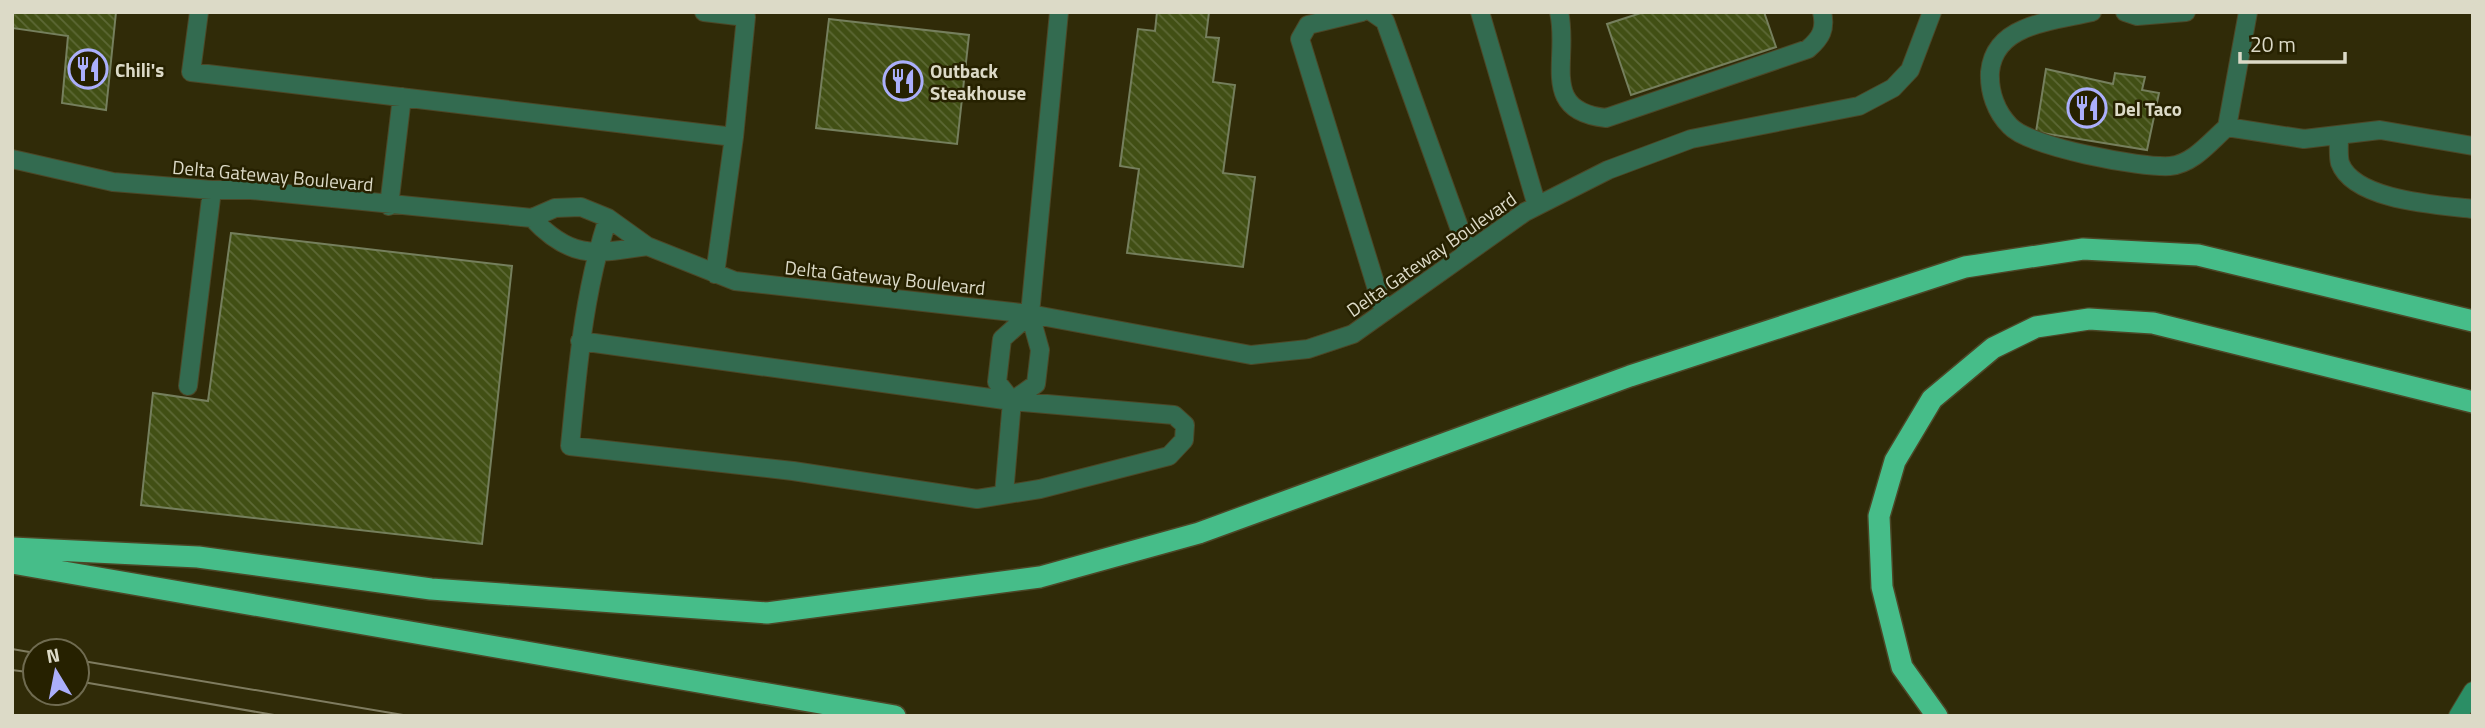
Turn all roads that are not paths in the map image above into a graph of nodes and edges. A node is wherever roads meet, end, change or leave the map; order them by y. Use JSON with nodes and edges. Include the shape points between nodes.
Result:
{"nodes":[{"id":1,"x":199,"y":12,"type":"edge"},
{"id":2,"x":704,"y":12,"type":"edge"},
{"id":3,"x":1059,"y":12,"type":"edge"},
{"id":4,"x":1362,"y":12,"type":"edge"},
{"id":5,"x":1372,"y":12,"type":"edge"},
{"id":6,"x":1480,"y":12,"type":"edge"},
{"id":7,"x":1559,"y":12,"type":"edge"},
{"id":8,"x":1822,"y":12,"type":"edge"},
{"id":9,"x":1932,"y":12,"type":"edge"},
{"id":10,"x":2092,"y":12,"type":"edge"},
{"id":11,"x":2186,"y":12,"type":"edge"},
{"id":12,"x":2248,"y":12,"type":"edge"},
{"id":13,"x":2131,"y":14,"type":"edge"},
{"id":14,"x":402,"y":97,"type":"junction"},
{"id":15,"x":2227,"y":127,"type":"junction"},
{"id":16,"x":2339,"y":136,"type":"junction"},
{"id":17,"x":734,"y":137,"type":"junction"},
{"id":18,"x":2473,"y":146,"type":"edge"},
{"id":19,"x":12,"y":159,"type":"edge"},
{"id":20,"x":212,"y":190,"type":"junction"},
{"id":21,"x":1537,"y":205,"type":"junction"},
{"id":22,"x":389,"y":206,"type":"junction"},
{"id":23,"x":2473,"y":209,"type":"edge"},
{"id":24,"x":532,"y":218,"type":"junction"},
{"id":25,"x":608,"y":218,"type":"junction"},
{"id":26,"x":647,"y":246,"type":"junction"},
{"id":27,"x":1468,"y":252,"type":"junction"},
{"id":28,"x":596,"y":254,"type":"junction"},
{"id":29,"x":715,"y":274,"type":"junction"},
{"id":30,"x":1384,"y":312,"type":"junction"},
{"id":31,"x":1030,"y":314,"type":"junction"},
{"id":32,"x":2473,"y":321,"type":"edge"},
{"id":33,"x":580,"y":341,"type":"junction"},
{"id":34,"x":188,"y":386,"type":"dead end"},
{"id":35,"x":1012,"y":401,"type":"junction"},
{"id":36,"x":2473,"y":402,"type":"edge"},
{"id":37,"x":1004,"y":494,"type":"junction"},
{"id":38,"x":12,"y":548,"type":"edge"},
{"id":39,"x":12,"y":563,"type":"edge"},
{"id":40,"x":2473,"y":691,"type":"edge"},
{"id":41,"x":895,"y":716,"type":"edge"},
{"id":42,"x":1937,"y":716,"type":"edge"},
{"id":43,"x":2458,"y":716,"type":"edge"}],
"edges":[{"from":1,"to":14,"type":"lane","via":[[191,72]]},
{"from":2,"to":17,"type":"lane","via":[[746,17]]},
{"from":3,"to":31,"type":"lane"},
{"from":4,"to":30,"type":"lane","via":[[1308,25],[1300,40]]},
{"from":5,"to":27,"type":"lane","via":[[1385,21]]},
{"from":6,"to":21,"type":"lane"},
{"from":7,"to":8,"type":"lane","via":[[1563,96],[1585,116],[1606,118],[1808,49],[1821,38]]},
{"from":9,"to":21,"type":"lane","name":"Delta Gateway Boulevard","via":[[1909,69],[1893,88],[1859,106],[1691,139],[1608,170]]},
{"from":10,"to":15,"type":"lane","via":[[2024,28],[1999,45],[1991,62],[1990,80],[1993,101],[2010,127],[2030,139],[2089,156],[2170,166],[2189,160]]},
{"from":11,"to":13,"type":"lane"},
{"from":12,"to":15,"type":"lane"},
{"from":14,"to":17,"type":"lane"},
{"from":14,"to":22,"type":"lane"},
{"from":15,"to":16,"type":"lane","via":[[2304,139]]},
{"from":16,"to":18,"type":"lane","via":[[2380,130]]},
{"from":16,"to":23,"type":"lane","via":[[2340,164],[2368,189],[2399,199]]},
{"from":17,"to":29,"type":"lane"},
{"from":19,"to":20,"type":"lane","name":"Delta Gateway Boulevard","via":[[113,182]]},
{"from":20,"to":22,"type":"lane","name":"Delta Gateway Boulevard","via":[[251,190]]},
{"from":20,"to":34,"type":"lane"},
{"from":21,"to":27,"type":"lane","name":"Delta Gateway Boulevard"},
{"from":22,"to":24,"type":"lane","name":"Delta Gateway Boulevard"},
{"from":24,"to":25,"type":"lane","name":"Delta Gateway Boulevard","via":[[555,208],[581,207]]},
{"from":24,"to":28,"type":"lane","via":[[550,237]]},
{"from":25,"to":26,"type":"lane","name":"Delta Gateway Boulevard"},
{"from":25,"to":28,"type":"lane"},
{"from":26,"to":28,"type":"lane"},
{"from":26,"to":29,"type":"lane","name":"Delta Gateway Boulevard"},
{"from":27,"to":30,"type":"lane","name":"Delta Gateway Boulevard"},
{"from":28,"to":33,"type":"lane"},
{"from":29,"to":31,"type":"lane","name":"Delta Gateway Boulevard","via":[[735,281]]},
{"from":30,"to":31,"type":"lane","name":"Delta Gateway Boulevard","via":[[1353,334],[1320,345],[1251,355]]},
{"from":31,"to":35,"type":"lane","via":[[1040,350],[1036,384]]},
{"from":31,"to":35,"type":"lane","via":[[1002,339],[997,382]]},
{"from":32,"to":38,"type":"highway","via":[[2198,255],[2084,249],[1965,267],[1630,376],[1199,533],[1040,577],[767,613],[431,589],[198,557]]},
{"from":33,"to":35,"type":"lane"},
{"from":33,"to":37,"type":"lane","via":[[570,446],[793,471],[977,499]]},
{"from":35,"to":37,"type":"lane"},
{"from":35,"to":37,"type":"lane","via":[[1174,415],[1185,425],[1184,440],[1168,456]]},
{"from":36,"to":42,"type":"highway","via":[[2153,323],[2089,319],[2036,327],[1993,348],[1932,399],[1895,461],[1879,516],[1882,587],[1902,667]]},
{"from":39,"to":41,"type":"highway"},
{"from":40,"to":43,"type":"main road"}]}
